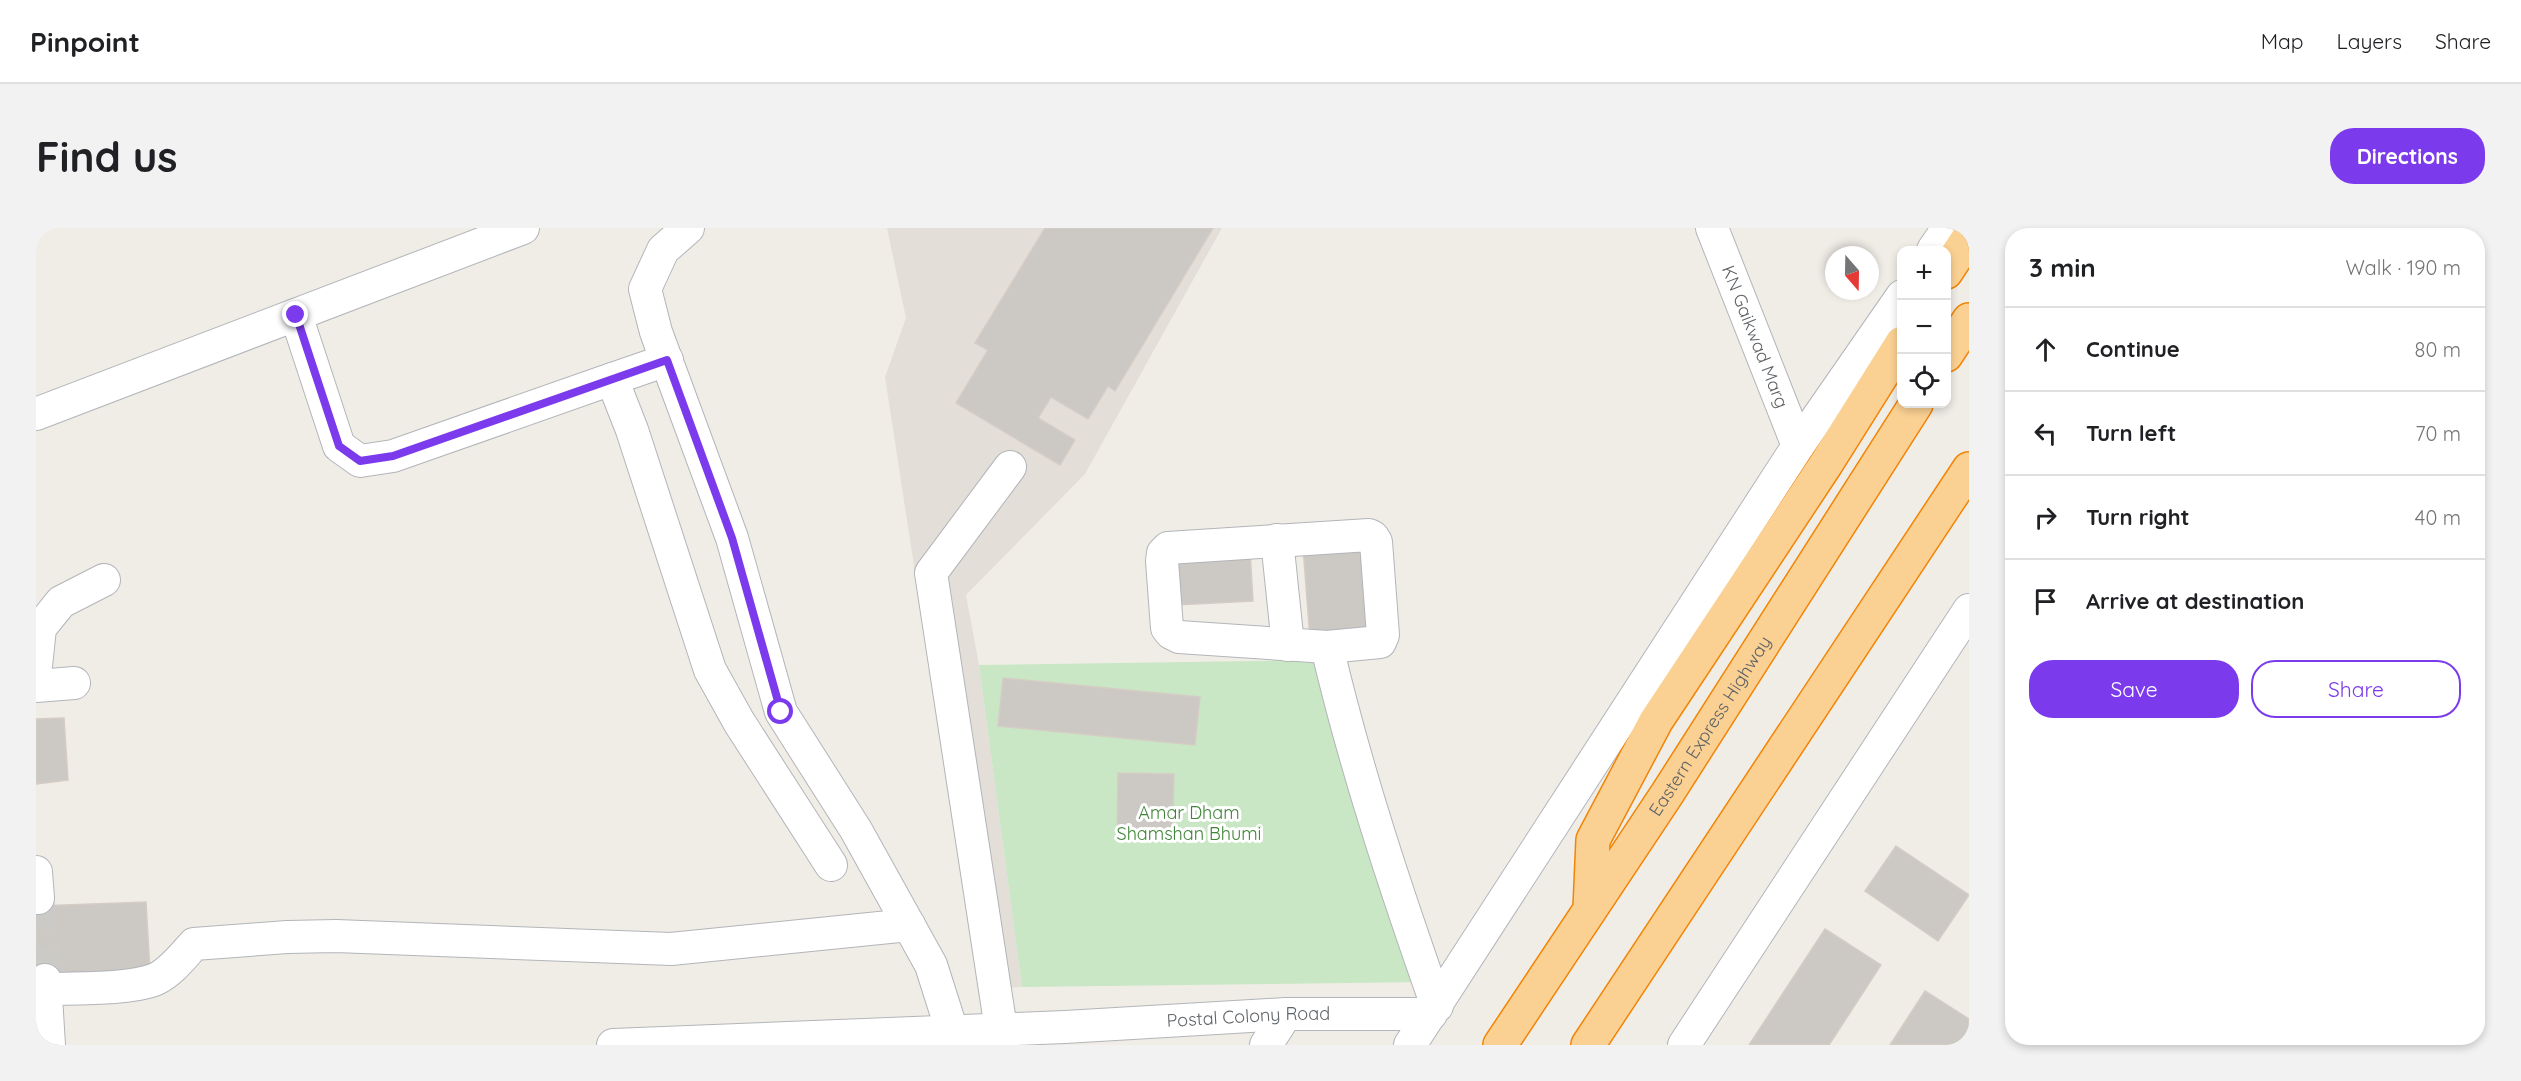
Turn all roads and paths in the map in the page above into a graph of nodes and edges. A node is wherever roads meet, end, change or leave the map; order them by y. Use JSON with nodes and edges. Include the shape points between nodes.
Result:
{"nodes":[{"id":1,"x":523,"y":228,"type":"edge"},
{"id":2,"x":688,"y":228,"type":"edge"},
{"id":3,"x":1712,"y":228,"type":"edge"},
{"id":4,"x":1948,"y":228,"type":"edge"},
{"id":5,"x":1969,"y":237,"type":"edge"},
{"id":6,"x":1936,"y":246,"type":"edge"},
{"id":7,"x":1951,"y":266,"type":"edge"},
{"id":8,"x":1899,"y":300,"type":"edge"},
{"id":9,"x":296,"y":315,"type":"junction"},
{"id":10,"x":1969,"y":320,"type":"edge"},
{"id":11,"x":1897,"y":351,"type":"edge"},
{"id":12,"x":1948,"y":354,"type":"edge"},
{"id":13,"x":667,"y":360,"type":"junction"},
{"id":14,"x":612,"y":379,"type":"junction"},
{"id":15,"x":1913,"y":408,"type":"edge"},
{"id":16,"x":36,"y":414,"type":"edge"},
{"id":17,"x":1798,"y":446,"type":"junction"},
{"id":18,"x":1010,"y":467,"type":"dead end"},
{"id":19,"x":1969,"y":469,"type":"edge"},
{"id":20,"x":1277,"y":540,"type":"junction"},
{"id":21,"x":104,"y":580,"type":"dead end"},
{"id":22,"x":1969,"y":610,"type":"edge"},
{"id":23,"x":1288,"y":645,"type":"junction"},
{"id":24,"x":1327,"y":647,"type":"junction"},
{"id":25,"x":36,"y":666,"type":"edge"},
{"id":26,"x":74,"y":683,"type":"dead end"},
{"id":27,"x":36,"y":686,"type":"edge"},
{"id":28,"x":831,"y":865,"type":"dead end"},
{"id":29,"x":1590,"y":909,"type":"junction"},
{"id":30,"x":909,"y":926,"type":"junction"},
{"id":31,"x":1434,"y":1010,"type":"junction"},
{"id":32,"x":1286,"y":1014,"type":"junction"},
{"id":33,"x":1001,"y":1029,"type":"junction"},
{"id":34,"x":952,"y":1031,"type":"junction"},
{"id":35,"x":1123,"y":1035,"type":"edge"},
{"id":36,"x":1064,"y":1036,"type":"edge"},
{"id":37,"x":49,"y":1045,"type":"edge"},
{"id":38,"x":613,"y":1045,"type":"edge"},
{"id":39,"x":1266,"y":1045,"type":"edge"},
{"id":40,"x":1410,"y":1045,"type":"edge"},
{"id":41,"x":1500,"y":1045,"type":"edge"},
{"id":42,"x":1588,"y":1045,"type":"edge"},
{"id":43,"x":1684,"y":1045,"type":"edge"}],
"edges":[{"from":1,"to":9,"type":"street"},
{"from":2,"to":13,"type":"street","via":[[663,250],[645,289]]},
{"from":3,"to":17,"type":"street","name":"KN Gaikwad Marg"},
{"from":4,"to":6,"type":"street"},
{"from":5,"to":7,"type":"highway"},
{"from":8,"to":17,"type":"street"},
{"from":9,"to":14,"type":"street","via":[[339,446],[360,461],[393,456]]},
{"from":9,"to":16,"type":"street"},
{"from":10,"to":12,"type":"highway"},
{"from":11,"to":29,"type":"highway","via":[[1656,721],[1593,840]]},
{"from":13,"to":14,"type":"street"},
{"from":13,"to":30,"type":"street","via":[[732,538],[781,712]]},
{"from":14,"to":28,"type":"street","via":[[710,670]]},
{"from":15,"to":29,"type":"highway","name":"Eastern Express Highway"},
{"from":17,"to":31,"type":"street"},
{"from":18,"to":33,"type":"street","via":[[931,573]]},
{"from":19,"to":42,"type":"highway"},
{"from":20,"to":23,"type":"street"},
{"from":20,"to":23,"type":"street","via":[[1168,548],[1162,561],[1167,628],[1179,637]]},
{"from":20,"to":24,"type":"street","via":[[1368,535],[1376,539],[1382,639],[1375,644]]},
{"from":21,"to":25,"type":"street","via":[[61,602],[40,628]]},
{"from":22,"to":43,"type":"street"},
{"from":23,"to":24,"type":"street"},
{"from":24,"to":31,"type":"street","via":[[1368,802]]},
{"from":26,"to":27,"type":"street"},
{"from":29,"to":41,"type":"highway","name":"Eastern Express Highway"},
{"from":30,"to":34,"type":"street","via":[[931,965]]},
{"from":30,"to":37,"type":"street","via":[[671,950],[336,936],[194,944],[158,978],[141,984],[45,985]]},
{"from":31,"to":32,"type":"street","name":"Postal Colony Road"},
{"from":31,"to":40,"type":"street"},
{"from":32,"to":35,"type":"street","name":"Postal Colony Road"},
{"from":32,"to":39,"type":"street"},
{"from":33,"to":34,"type":"street","name":"Postal Colony Road"},
{"from":33,"to":36,"type":"street","name":"Postal Colony Road"},
{"from":34,"to":38,"type":"street","name":"Postal Colony Road"},
{"from":35,"to":36,"type":"street","name":"Postal Colony Road"}]}
